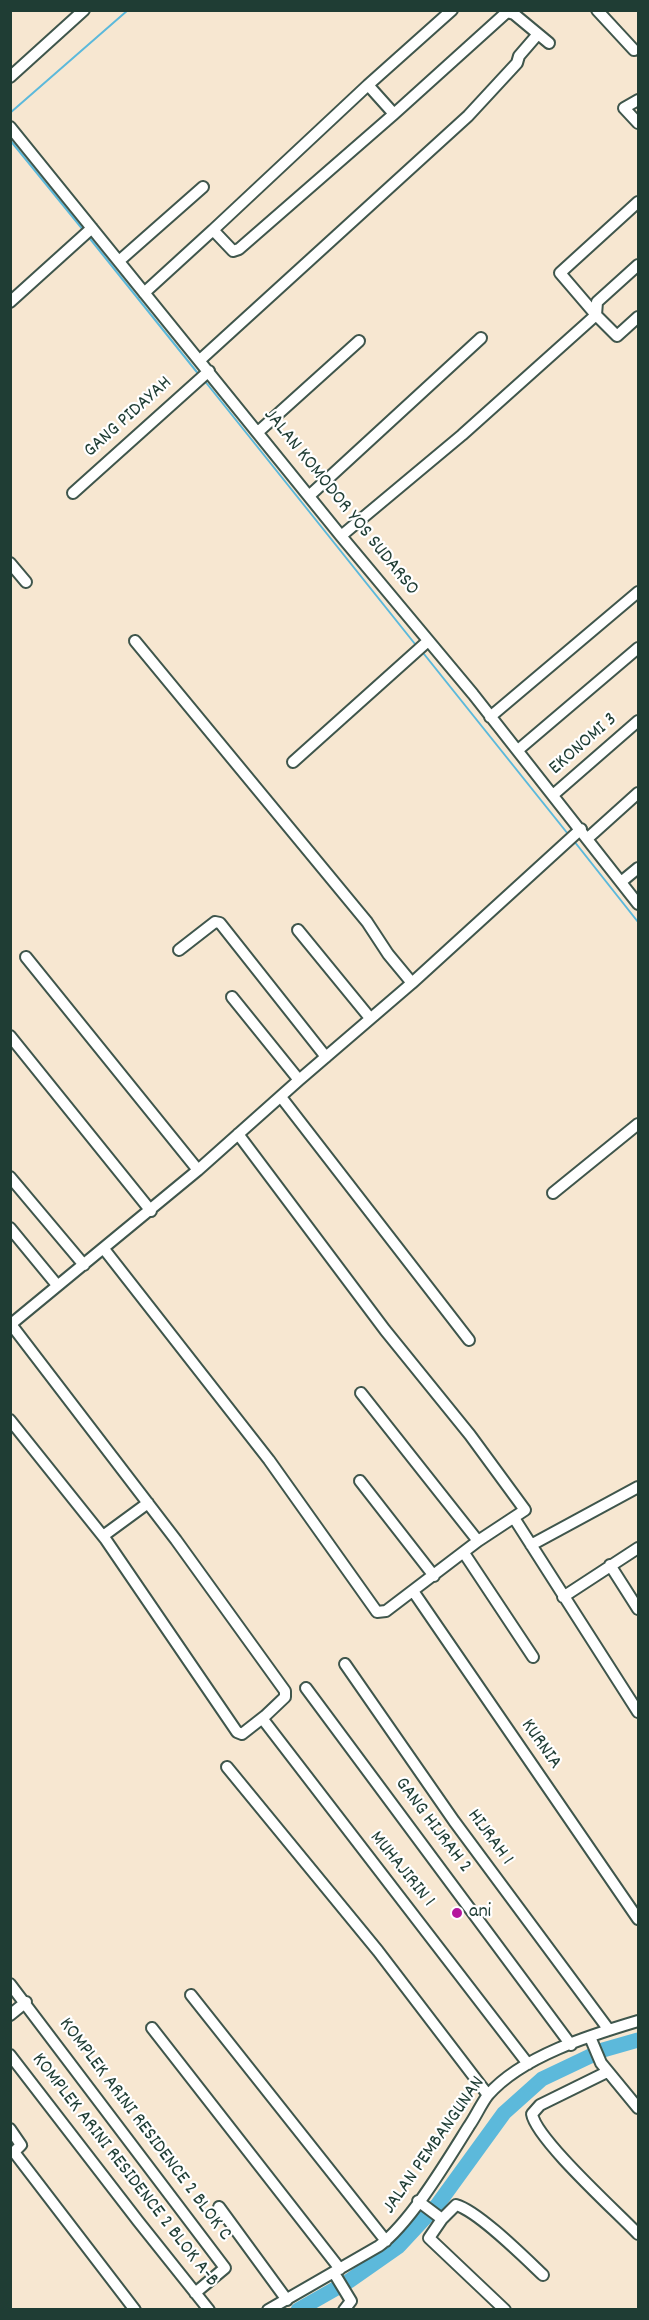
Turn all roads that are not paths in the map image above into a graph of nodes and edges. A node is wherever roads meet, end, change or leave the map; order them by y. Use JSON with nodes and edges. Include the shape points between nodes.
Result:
{"nodes":[{"id":1,"x":84,"y":10,"type":"edge"},
{"id":2,"x":452,"y":10,"type":"edge"},
{"id":3,"x":597,"y":10,"type":"edge"},
{"id":4,"x":538,"y":34,"type":"junction"},
{"id":5,"x":549,"y":43,"type":"dead end"},
{"id":6,"x":634,"y":50,"type":"dead end"},
{"id":7,"x":10,"y":77,"type":"edge"},
{"id":8,"x":368,"y":85,"type":"junction"},
{"id":9,"x":639,"y":100,"type":"edge"},
{"id":10,"x":394,"y":114,"type":"junction"},
{"id":11,"x":639,"y":123,"type":"edge"},
{"id":12,"x":10,"y":127,"type":"edge"},
{"id":13,"x":203,"y":187,"type":"dead end"},
{"id":14,"x":639,"y":202,"type":"edge"},
{"id":15,"x":88,"y":231,"type":"junction"},
{"id":16,"x":213,"y":231,"type":"junction"},
{"id":17,"x":119,"y":261,"type":"junction"},
{"id":18,"x":639,"y":265,"type":"edge"},
{"id":19,"x":144,"y":293,"type":"junction"},
{"id":20,"x":10,"y":302,"type":"edge"},
{"id":21,"x":596,"y":315,"type":"junction"},
{"id":22,"x":639,"y":317,"type":"edge"},
{"id":23,"x":481,"y":338,"type":"dead end"},
{"id":24,"x":359,"y":341,"type":"dead end"},
{"id":25,"x":200,"y":360,"type":"junction"},
{"id":26,"x":206,"y":373,"type":"junction"},
{"id":27,"x":258,"y":432,"type":"junction"},
{"id":28,"x":73,"y":493,"type":"dead end"},
{"id":29,"x":309,"y":496,"type":"junction"},
{"id":30,"x":341,"y":537,"type":"junction"},
{"id":31,"x":10,"y":563,"type":"edge"},
{"id":32,"x":26,"y":582,"type":"dead end"},
{"id":33,"x":639,"y":592,"type":"edge"},
{"id":34,"x":135,"y":641,"type":"dead end"},
{"id":35,"x":428,"y":641,"type":"junction"},
{"id":36,"x":639,"y":648,"type":"edge"},
{"id":37,"x":490,"y":717,"type":"junction"},
{"id":38,"x":639,"y":721,"type":"edge"},
{"id":39,"x":518,"y":750,"type":"junction"},
{"id":40,"x":293,"y":762,"type":"dead end"},
{"id":41,"x":639,"y":793,"type":"edge"},
{"id":42,"x":553,"y":795,"type":"junction"},
{"id":43,"x":578,"y":831,"type":"junction"},
{"id":44,"x":588,"y":838,"type":"junction"},
{"id":45,"x":639,"y":868,"type":"edge"},
{"id":46,"x":621,"y":882,"type":"junction"},
{"id":47,"x":639,"y":904,"type":"edge"},
{"id":48,"x":298,"y":930,"type":"dead end"},
{"id":49,"x":179,"y":950,"type":"dead end"},
{"id":50,"x":26,"y":957,"type":"dead end"},
{"id":51,"x":412,"y":983,"type":"junction"},
{"id":52,"x":232,"y":997,"type":"dead end"},
{"id":53,"x":370,"y":1018,"type":"junction"},
{"id":54,"x":10,"y":1036,"type":"edge"},
{"id":55,"x":326,"y":1057,"type":"junction"},
{"id":56,"x":299,"y":1080,"type":"junction"},
{"id":57,"x":281,"y":1097,"type":"junction"},
{"id":58,"x":639,"y":1124,"type":"edge"},
{"id":59,"x":238,"y":1134,"type":"junction"},
{"id":60,"x":198,"y":1170,"type":"junction"},
{"id":61,"x":10,"y":1177,"type":"edge"},
{"id":62,"x":553,"y":1192,"type":"dead end"},
{"id":63,"x":152,"y":1211,"type":"junction"},
{"id":64,"x":10,"y":1228,"type":"edge"},
{"id":65,"x":104,"y":1250,"type":"junction"},
{"id":66,"x":84,"y":1265,"type":"junction"},
{"id":67,"x":57,"y":1285,"type":"junction"},
{"id":68,"x":11,"y":1324,"type":"edge"},
{"id":69,"x":469,"y":1340,"type":"dead end"},
{"id":70,"x":361,"y":1393,"type":"dead end"},
{"id":71,"x":10,"y":1420,"type":"edge"},
{"id":72,"x":360,"y":1481,"type":"dead end"},
{"id":73,"x":639,"y":1487,"type":"edge"},
{"id":74,"x":148,"y":1503,"type":"junction"},
{"id":75,"x":514,"y":1518,"type":"junction"},
{"id":76,"x":103,"y":1536,"type":"junction"},
{"id":77,"x":478,"y":1541,"type":"junction"},
{"id":78,"x":531,"y":1545,"type":"junction"},
{"id":79,"x":639,"y":1548,"type":"edge"},
{"id":80,"x":464,"y":1553,"type":"junction"},
{"id":81,"x":610,"y":1565,"type":"junction"},
{"id":82,"x":434,"y":1576,"type":"junction"},
{"id":83,"x":413,"y":1591,"type":"junction"},
{"id":84,"x":562,"y":1596,"type":"junction"},
{"id":85,"x":639,"y":1609,"type":"edge"},
{"id":86,"x":533,"y":1657,"type":"dead end"},
{"id":87,"x":345,"y":1664,"type":"dead end"},
{"id":88,"x":306,"y":1688,"type":"dead end"},
{"id":89,"x":639,"y":1712,"type":"edge"},
{"id":90,"x":266,"y":1721,"type":"junction"},
{"id":91,"x":227,"y":1767,"type":"dead end"},
{"id":92,"x":639,"y":1919,"type":"edge"},
{"id":93,"x":10,"y":1984,"type":"edge"},
{"id":94,"x":191,"y":1995,"type":"dead end"},
{"id":95,"x":26,"y":2002,"type":"junction"},
{"id":96,"x":10,"y":2015,"type":"edge"},
{"id":97,"x":639,"y":2021,"type":"edge"},
{"id":98,"x":152,"y":2028,"type":"dead end"},
{"id":99,"x":609,"y":2030,"type":"junction"},
{"id":100,"x":592,"y":2042,"type":"junction"},
{"id":101,"x":571,"y":2045,"type":"junction"},
{"id":102,"x":10,"y":2055,"type":"edge"},
{"id":103,"x":528,"y":2064,"type":"junction"},
{"id":104,"x":604,"y":2068,"type":"junction"},
{"id":105,"x":488,"y":2095,"type":"junction"},
{"id":106,"x":639,"y":2108,"type":"edge"},
{"id":107,"x":10,"y":2129,"type":"edge"},
{"id":108,"x":12,"y":2153,"type":"edge"},
{"id":109,"x":421,"y":2203,"type":"junction"},
{"id":110,"x":219,"y":2207,"type":"dead end"},
{"id":111,"x":440,"y":2217,"type":"junction"},
{"id":112,"x":639,"y":2234,"type":"edge"},
{"id":113,"x":386,"y":2241,"type":"junction"},
{"id":114,"x":336,"y":2272,"type":"junction"},
{"id":115,"x":543,"y":2275,"type":"dead end"},
{"id":116,"x":195,"y":2293,"type":"junction"},
{"id":117,"x":287,"y":2300,"type":"junction"},
{"id":118,"x":135,"y":2310,"type":"edge"},
{"id":119,"x":209,"y":2310,"type":"edge"},
{"id":120,"x":268,"y":2310,"type":"edge"},
{"id":121,"x":344,"y":2310,"type":"edge"},
{"id":122,"x":506,"y":2310,"type":"edge"}],
"edges":[{"from":1,"to":7,"type":"street"},
{"from":2,"to":8,"type":"street"},
{"from":3,"to":6,"type":"street"},
{"from":4,"to":5,"type":"street"},
{"from":4,"to":10,"type":"street","via":[[507,12]]},
{"from":4,"to":25,"type":"street","via":[[468,116]]},
{"from":8,"to":10,"type":"street"},
{"from":8,"to":16,"type":"street"},
{"from":9,"to":11,"type":"street","via":[[624,108]]},
{"from":10,"to":16,"type":"street","via":[[239,249],[233,251]]},
{"from":12,"to":15,"type":"street","name":"JALAN KOMODOR YOS SUDARSO"},
{"from":13,"to":17,"type":"street"},
{"from":14,"to":21,"type":"street","via":[[560,273]]},
{"from":15,"to":17,"type":"street","name":"JALAN KOMODOR YOS SUDARSO"},
{"from":15,"to":20,"type":"street"},
{"from":16,"to":19,"type":"street"},
{"from":17,"to":19,"type":"street","name":"JALAN KOMODOR YOS SUDARSO"},
{"from":18,"to":21,"type":"street","via":[[597,302]]},
{"from":19,"to":25,"type":"street","name":"JALAN KOMODOR YOS SUDARSO"},
{"from":21,"to":22,"type":"street","via":[[617,336]]},
{"from":21,"to":30,"type":"street"},
{"from":23,"to":29,"type":"street"},
{"from":24,"to":27,"type":"street"},
{"from":25,"to":26,"type":"street","name":"JALAN KOMODOR YOS SUDARSO"},
{"from":26,"to":27,"type":"street","name":"JALAN KOMODOR YOS SUDARSO"},
{"from":26,"to":28,"type":"street","name":"GANG PIDAYAH"},
{"from":27,"to":29,"type":"street","name":"JALAN KOMODOR YOS SUDARSO"},
{"from":29,"to":30,"type":"street","name":"JALAN KOMODOR YOS SUDARSO"},
{"from":30,"to":35,"type":"street","name":"JALAN KOMODOR YOS SUDARSO"},
{"from":31,"to":32,"type":"street"},
{"from":33,"to":37,"type":"street"},
{"from":34,"to":51,"type":"street","via":[[367,922]]},
{"from":35,"to":37,"type":"street","name":"JALAN KOMODOR YOS SUDARSO"},
{"from":35,"to":40,"type":"street"},
{"from":36,"to":39,"type":"street"},
{"from":37,"to":39,"type":"street","name":"JALAN KOMODOR YOS SUDARSO"},
{"from":38,"to":42,"type":"street","name":"EKONOMI 3"},
{"from":39,"to":42,"type":"street","name":"JALAN KOMODOR YOS SUDARSO"},
{"from":41,"to":44,"type":"street"},
{"from":42,"to":43,"type":"street","name":"JALAN KOMODOR YOS SUDARSO"},
{"from":43,"to":44,"type":"street","name":"JALAN KOMODOR YOS SUDARSO"},
{"from":43,"to":51,"type":"street"},
{"from":44,"to":46,"type":"street","name":"JALAN KOMODOR YOS SUDARSO"},
{"from":45,"to":46,"type":"street"},
{"from":46,"to":47,"type":"street","name":"JALAN KOMODOR YOS SUDARSO"},
{"from":48,"to":53,"type":"street"},
{"from":49,"to":55,"type":"street","via":[[215,922],[220,923]]},
{"from":50,"to":60,"type":"street"},
{"from":51,"to":53,"type":"street"},
{"from":52,"to":56,"type":"street"},
{"from":53,"to":55,"type":"street"},
{"from":54,"to":63,"type":"street"},
{"from":55,"to":56,"type":"street"},
{"from":56,"to":57,"type":"street"},
{"from":57,"to":59,"type":"street"},
{"from":57,"to":69,"type":"street"},
{"from":58,"to":62,"type":"street"},
{"from":59,"to":60,"type":"street"},
{"from":59,"to":75,"type":"street","via":[[525,1510]]},
{"from":60,"to":63,"type":"street"},
{"from":61,"to":66,"type":"street"},
{"from":63,"to":65,"type":"street"},
{"from":64,"to":67,"type":"street"},
{"from":65,"to":66,"type":"street"},
{"from":65,"to":83,"type":"street","via":[[269,1460],[377,1612],[386,1611]]},
{"from":66,"to":67,"type":"street"},
{"from":67,"to":68,"type":"street"},
{"from":68,"to":74,"type":"street"},
{"from":70,"to":77,"type":"street"},
{"from":71,"to":76,"type":"street"},
{"from":72,"to":82,"type":"street"},
{"from":73,"to":78,"type":"street"},
{"from":74,"to":76,"type":"street"},
{"from":74,"to":90,"type":"street","via":[[285,1691],[285,1697]]},
{"from":75,"to":77,"type":"street"},
{"from":75,"to":78,"type":"street"},
{"from":76,"to":90,"type":"street","via":[[237,1732],[242,1734]]},
{"from":77,"to":80,"type":"street"},
{"from":78,"to":84,"type":"street"},
{"from":79,"to":81,"type":"street"},
{"from":80,"to":82,"type":"street"},
{"from":80,"to":86,"type":"street"},
{"from":81,"to":84,"type":"street"},
{"from":81,"to":85,"type":"street"},
{"from":82,"to":83,"type":"street"},
{"from":83,"to":92,"type":"street","name":"KURNIA"},
{"from":84,"to":89,"type":"street"},
{"from":87,"to":99,"type":"street","name":"HIJRAH 1","via":[[454,1821]]},
{"from":88,"to":101,"type":"street","name":"GANG HIJRAH 2"},
{"from":90,"to":103,"type":"street","name":"MUHAJIRIN 1"},
{"from":91,"to":105,"type":"street","via":[[378,1951]]},
{"from":93,"to":95,"type":"street","name":"KOMPLEK ARINI RESIDENCE 2 BLOK C"},
{"from":94,"to":113,"type":"street"},
{"from":95,"to":96,"type":"street"},
{"from":95,"to":116,"type":"street","name":"KOMPLEK ARINI RESIDENCE 2 BLOK C","via":[[225,2268]]},
{"from":97,"to":99,"type":"street","name":"JALAN PEMBANGUNAN"},
{"from":98,"to":114,"type":"street"},
{"from":99,"to":100,"type":"street","name":"JALAN PEMBANGUNAN"},
{"from":100,"to":101,"type":"street","name":"JALAN PEMBANGUNAN"},
{"from":100,"to":104,"type":"street"},
{"from":101,"to":103,"type":"street","name":"JALAN PEMBANGUNAN"},
{"from":102,"to":116,"type":"street","name":"KOMPLEK ARINI RESIDENCE 2 BLOK A-B"},
{"from":103,"to":105,"type":"street","name":"JALAN PEMBANGUNAN"},
{"from":104,"to":106,"type":"street"},
{"from":104,"to":112,"type":"street","via":[[540,2105],[532,2114],[533,2121],[551,2146]]},
{"from":105,"to":109,"type":"street","name":"JALAN PEMBANGUNAN"},
{"from":107,"to":108,"type":"street","via":[[21,2145]]},
{"from":108,"to":118,"type":"street"},
{"from":109,"to":111,"type":"street"},
{"from":109,"to":113,"type":"street","name":"JALAN PEMBANGUNAN"},
{"from":110,"to":117,"type":"street"},
{"from":111,"to":115,"type":"street","via":[[460,2206]]},
{"from":111,"to":122,"type":"street","via":[[429,2238]]},
{"from":113,"to":114,"type":"street","name":"JALAN PEMBANGUNAN"},
{"from":114,"to":117,"type":"street","name":"JALAN PEMBANGUNAN"},
{"from":114,"to":121,"type":"street","via":[[351,2301]]},
{"from":116,"to":119,"type":"street","name":"KOMPLEK ARINI RESIDENCE 2 BLOK A-B"},
{"from":117,"to":120,"type":"street","name":"JALAN PEMBANGUNAN"}]}
